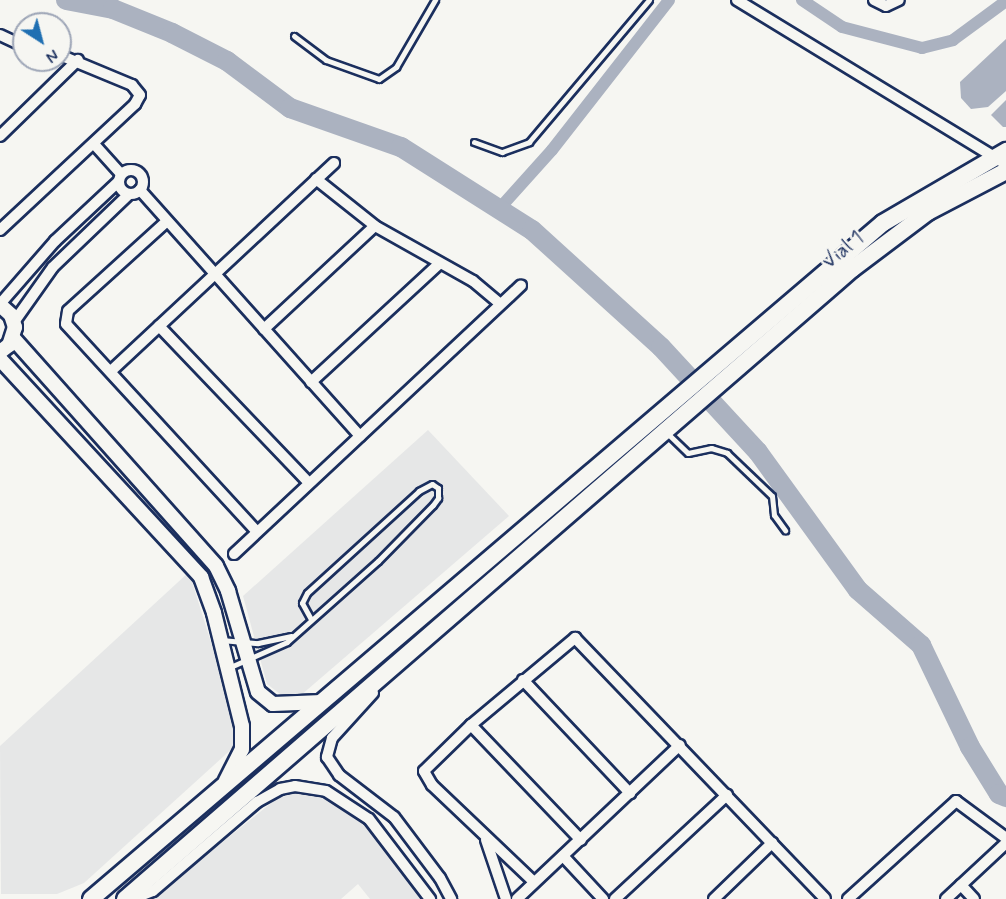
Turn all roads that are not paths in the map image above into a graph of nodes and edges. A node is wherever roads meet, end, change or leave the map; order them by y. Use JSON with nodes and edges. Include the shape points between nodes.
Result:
{"nodes":[{"id":1,"x":435,"y":0,"type":"edge"},
{"id":2,"x":650,"y":0,"type":"edge"},
{"id":3,"x":737,"y":0,"type":"edge"},
{"id":4,"x":874,"y":0,"type":"edge"},
{"id":5,"x":899,"y":0,"type":"edge"},
{"id":6,"x":294,"y":36,"type":"dead end"},
{"id":7,"x":72,"y":58,"type":"edge"},
{"id":8,"x":78,"y":60,"type":"junction"},
{"id":9,"x":0,"y":136,"type":"edge"},
{"id":10,"x":474,"y":142,"type":"dead end"},
{"id":11,"x":94,"y":144,"type":"junction"},
{"id":12,"x":1001,"y":158,"type":"edge"},
{"id":13,"x":334,"y":163,"type":"dead end"},
{"id":14,"x":1006,"y":171,"type":"edge"},
{"id":15,"x":119,"y":178,"type":"junction"},
{"id":16,"x":316,"y":178,"type":"junction"},
{"id":17,"x":134,"y":192,"type":"junction"},
{"id":18,"x":84,"y":214,"type":"junction"},
{"id":19,"x":166,"y":222,"type":"junction"},
{"id":20,"x":96,"y":226,"type":"junction"},
{"id":21,"x":375,"y":226,"type":"junction"},
{"id":22,"x":0,"y":230,"type":"edge"},
{"id":23,"x":439,"y":264,"type":"junction"},
{"id":24,"x":214,"y":274,"type":"junction"},
{"id":25,"x":521,"y":285,"type":"dead end"},
{"id":26,"x":500,"y":304,"type":"junction"},
{"id":27,"x":0,"y":305,"type":"edge"},
{"id":28,"x":14,"y":322,"type":"junction"},
{"id":29,"x":159,"y":326,"type":"junction"},
{"id":30,"x":264,"y":329,"type":"junction"},
{"id":31,"x":13,"y":338,"type":"junction"},
{"id":32,"x":0,"y":352,"type":"edge"},
{"id":33,"x":0,"y":359,"type":"edge"},
{"id":34,"x":111,"y":371,"type":"junction"},
{"id":35,"x":311,"y":382,"type":"junction"},
{"id":36,"x":665,"y":431,"type":"junction"},
{"id":37,"x":360,"y":436,"type":"junction"},
{"id":38,"x":309,"y":483,"type":"junction"},
{"id":39,"x":785,"y":530,"type":"dead end"},
{"id":40,"x":257,"y":532,"type":"junction"},
{"id":41,"x":234,"y":554,"type":"dead end"},
{"id":42,"x":311,"y":619,"type":"junction"},
{"id":43,"x":293,"y":636,"type":"junction"},
{"id":44,"x":220,"y":640,"type":"junction"},
{"id":45,"x":243,"y":644,"type":"junction"},
{"id":46,"x":247,"y":660,"type":"junction"},
{"id":47,"x":228,"y":669,"type":"junction"},
{"id":48,"x":385,"y":672,"type":"junction"},
{"id":49,"x":523,"y":680,"type":"junction"},
{"id":50,"x":322,"y":702,"type":"junction"},
{"id":51,"x":471,"y":725,"type":"junction"},
{"id":52,"x":680,"y":745,"type":"junction"},
{"id":53,"x":222,"y":788,"type":"junction"},
{"id":54,"x":630,"y":793,"type":"junction"},
{"id":55,"x":727,"y":795,"type":"junction"},
{"id":56,"x":381,"y":804,"type":"junction"},
{"id":57,"x":369,"y":819,"type":"junction"},
{"id":58,"x":485,"y":837,"type":"junction"},
{"id":59,"x":1006,"y":838,"type":"edge"},
{"id":60,"x":581,"y":840,"type":"junction"},
{"id":61,"x":772,"y":843,"type":"junction"},
{"id":62,"x":1006,"y":843,"type":"edge"},
{"id":63,"x":563,"y":856,"type":"junction"},
{"id":64,"x":440,"y":878,"type":"junction"},
{"id":65,"x":534,"y":882,"type":"junction"},
{"id":66,"x":961,"y":885,"type":"junction"},
{"id":67,"x":424,"y":888,"type":"junction"},
{"id":68,"x":91,"y":899,"type":"edge"},
{"id":69,"x":125,"y":899,"type":"edge"},
{"id":70,"x":132,"y":899,"type":"edge"},
{"id":71,"x":430,"y":899,"type":"edge"},
{"id":72,"x":451,"y":899,"type":"edge"},
{"id":73,"x":506,"y":899,"type":"edge"},
{"id":74,"x":517,"y":899,"type":"edge"},
{"id":75,"x":603,"y":899,"type":"edge"},
{"id":76,"x":615,"y":899,"type":"edge"},
{"id":77,"x":714,"y":899,"type":"edge"},
{"id":78,"x":825,"y":899,"type":"edge"},
{"id":79,"x":848,"y":899,"type":"edge"},
{"id":80,"x":946,"y":899,"type":"edge"},
{"id":81,"x":974,"y":899,"type":"edge"}],
"edges":[{"from":1,"to":6,"type":"lane","via":[[396,67],[379,79],[326,60]]},
{"from":2,"to":10,"type":"lane","via":[[529,142],[502,152]]},
{"from":3,"to":12,"type":"street"},
{"from":4,"to":5,"type":"street","via":[[886,6]]},
{"from":7,"to":8,"type":"street"},
{"from":8,"to":9,"type":"street"},
{"from":8,"to":11,"type":"street","via":[[132,85],[140,95]]},
{"from":11,"to":15,"type":"street"},
{"from":11,"to":22,"type":"street"},
{"from":12,"to":50,"type":"main road","name":"Vial 1","via":[[883,222]]},
{"from":13,"to":16,"type":"street"},
{"from":14,"to":36,"type":"main road","name":"Vial 1","via":[[928,212],[892,237]]},
{"from":15,"to":17,"type":"street"},
{"from":15,"to":17,"type":"street","via":[[137,171],[143,182]]},
{"from":15,"to":18,"type":"street"},
{"from":16,"to":21,"type":"street"},
{"from":16,"to":24,"type":"street"},
{"from":17,"to":19,"type":"street"},
{"from":17,"to":20,"type":"street"},
{"from":18,"to":20,"type":"street"},
{"from":18,"to":27,"type":"street"},
{"from":19,"to":24,"type":"street"},
{"from":19,"to":34,"type":"street","via":[[66,315],[68,329]]},
{"from":20,"to":28,"type":"street","via":[[39,283]]},
{"from":21,"to":23,"type":"street"},
{"from":21,"to":30,"type":"street"},
{"from":23,"to":26,"type":"street","via":[[473,281]]},
{"from":23,"to":35,"type":"street"},
{"from":24,"to":29,"type":"street"},
{"from":24,"to":30,"type":"street"},
{"from":25,"to":26,"type":"street"},
{"from":26,"to":37,"type":"street"},
{"from":27,"to":28,"type":"street"},
{"from":28,"to":31,"type":"street"},
{"from":29,"to":34,"type":"street"},
{"from":29,"to":38,"type":"street"},
{"from":30,"to":35,"type":"street"},
{"from":31,"to":32,"type":"street"},
{"from":31,"to":45,"type":"street","via":[[216,566],[228,591]]},
{"from":33,"to":44,"type":"street","via":[[191,563],[207,590]]},
{"from":34,"to":40,"type":"street"},
{"from":35,"to":37,"type":"street"},
{"from":36,"to":39,"type":"lane","via":[[688,453],[711,448],[728,453],[772,496],[774,515]]},
{"from":36,"to":48,"type":"main road","name":"Vial 1"},
{"from":37,"to":38,"type":"street"},
{"from":38,"to":40,"type":"street"},
{"from":40,"to":41,"type":"street"},
{"from":42,"to":42,"type":"lane","via":[[378,561],[438,498],[438,488],[432,484],[419,492],[307,593],[302,603]]},
{"from":42,"to":43,"type":"lane"},
{"from":43,"to":45,"type":"lane"},
{"from":43,"to":46,"type":"lane"},
{"from":44,"to":45,"type":"lane"},
{"from":44,"to":47,"type":"street"},
{"from":45,"to":46,"type":"street"},
{"from":46,"to":47,"type":"lane"},
{"from":46,"to":50,"type":"street","via":[[252,680],[266,700],[284,705]]},
{"from":47,"to":53,"type":"street","via":[[243,738],[238,759]]},
{"from":48,"to":56,"type":"street","via":[[327,747],[327,757],[339,776]]},
{"from":48,"to":69,"type":"main road","name":"Vial 1"},
{"from":49,"to":51,"type":"street"},
{"from":49,"to":52,"type":"street","via":[[575,638]]},
{"from":49,"to":54,"type":"street"},
{"from":50,"to":53,"type":"main road","name":"Vial 1"},
{"from":51,"to":58,"type":"street","via":[[424,771],[432,785]]},
{"from":51,"to":60,"type":"street"},
{"from":52,"to":54,"type":"street"},
{"from":52,"to":55,"type":"street"},
{"from":53,"to":68,"type":"main road","name":"Vial 1"},
{"from":54,"to":60,"type":"street"},
{"from":55,"to":61,"type":"street"},
{"from":55,"to":76,"type":"street"},
{"from":56,"to":57,"type":"street"},
{"from":56,"to":64,"type":"street"},
{"from":57,"to":67,"type":"street"},
{"from":57,"to":70,"type":"street","via":[[326,791],[312,787],[280,789],[257,802],[153,891]]},
{"from":58,"to":65,"type":"street"},
{"from":58,"to":73,"type":"street"},
{"from":59,"to":79,"type":"street","via":[[956,801]]},
{"from":60,"to":63,"type":"street"},
{"from":61,"to":77,"type":"street"},
{"from":61,"to":78,"type":"street"},
{"from":62,"to":66,"type":"street"},
{"from":63,"to":65,"type":"street"},
{"from":63,"to":75,"type":"street"},
{"from":64,"to":67,"type":"street"},
{"from":64,"to":72,"type":"street"},
{"from":65,"to":74,"type":"street"},
{"from":66,"to":80,"type":"street"},
{"from":66,"to":81,"type":"street"},
{"from":67,"to":71,"type":"street"}]}
